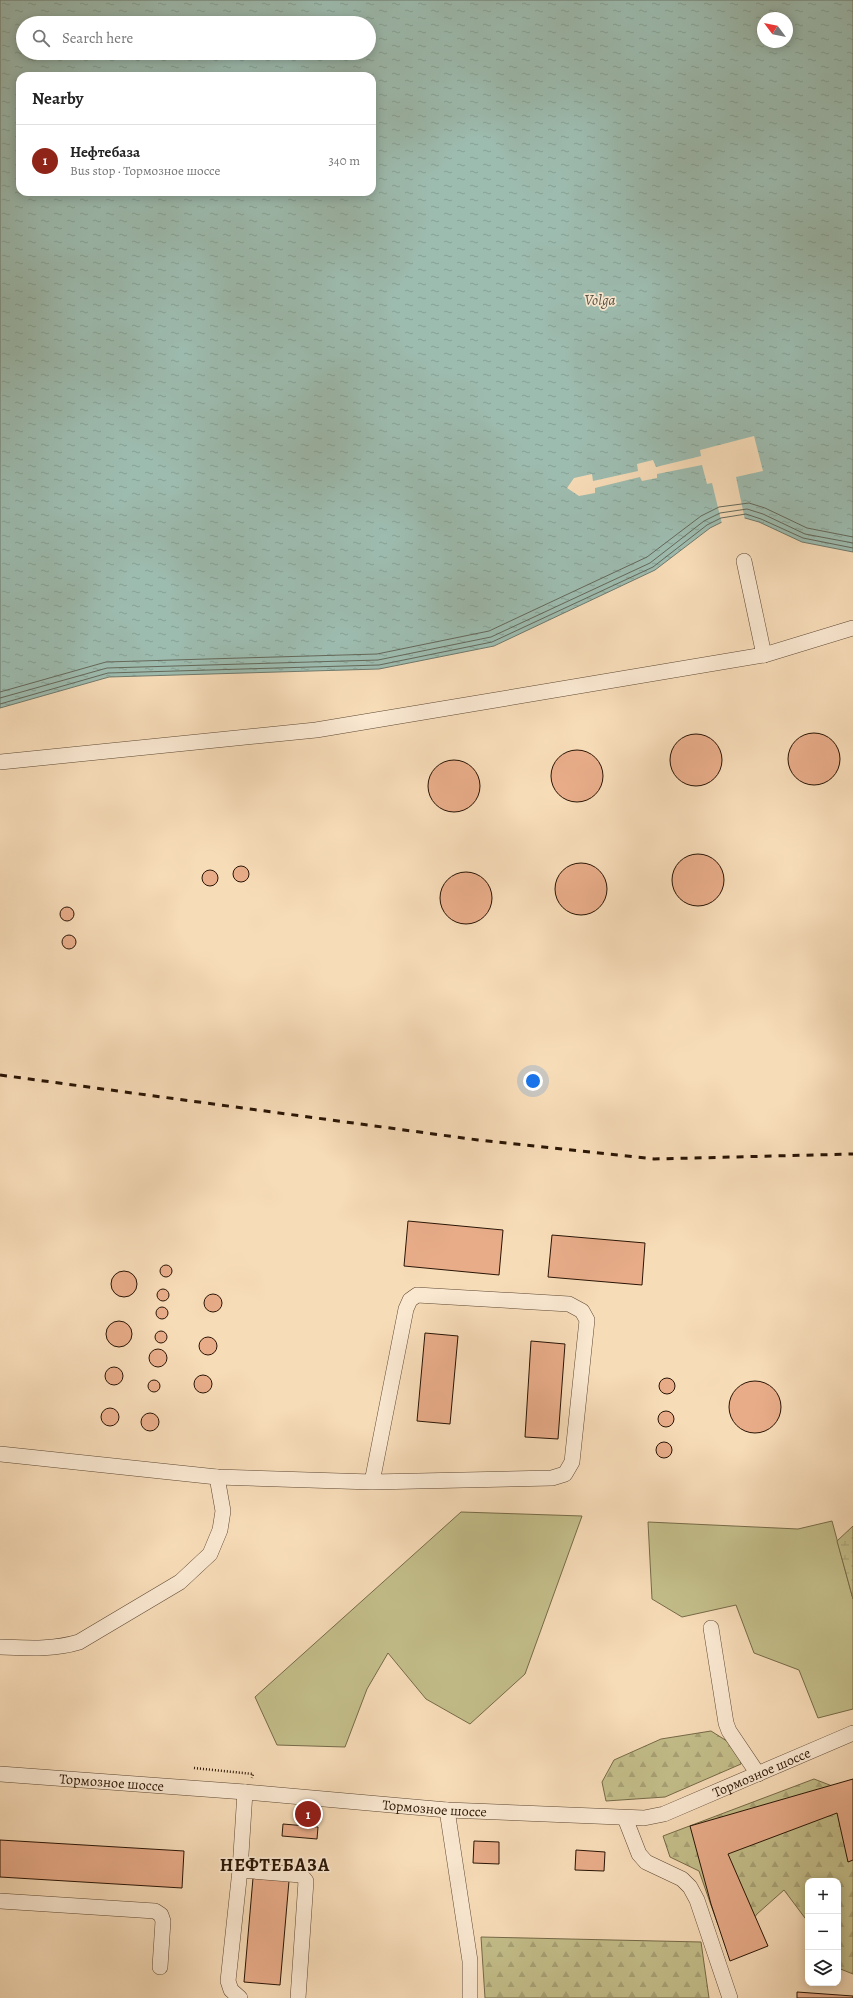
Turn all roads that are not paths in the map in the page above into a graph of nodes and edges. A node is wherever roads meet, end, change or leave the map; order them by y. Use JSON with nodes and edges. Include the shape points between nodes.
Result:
{"nodes":[{"id":1,"x":744,"y":561,"type":"dead end"},
{"id":2,"x":853,"y":628,"type":"edge"},
{"id":3,"x":764,"y":655,"type":"junction"},
{"id":4,"x":0,"y":762,"type":"edge"},
{"id":5,"x":0,"y":1454,"type":"edge"},
{"id":6,"x":217,"y":1477,"type":"junction"},
{"id":7,"x":372,"y":1482,"type":"junction"},
{"id":8,"x":711,"y":1628,"type":"dead end"},
{"id":9,"x":0,"y":1647,"type":"edge"},
{"id":10,"x":853,"y":1733,"type":"edge"},
{"id":11,"x":0,"y":1774,"type":"edge"},
{"id":12,"x":758,"y":1774,"type":"junction"},
{"id":13,"x":245,"y":1792,"type":"junction"},
{"id":14,"x":447,"y":1810,"type":"junction"},
{"id":15,"x":625,"y":1818,"type":"junction"},
{"id":16,"x":240,"y":1870,"type":"junction"},
{"id":17,"x":0,"y":1900,"type":"edge"},
{"id":18,"x":160,"y":1967,"type":"dead end"},
{"id":19,"x":240,"y":1998,"type":"edge"},
{"id":20,"x":298,"y":1998,"type":"edge"},
{"id":21,"x":470,"y":1998,"type":"edge"},
{"id":22,"x":730,"y":1998,"type":"edge"}],
"edges":[{"from":1,"to":3,"type":"street"},
{"from":2,"to":3,"type":"street"},
{"from":3,"to":4,"type":"street","via":[[316,730]]},
{"from":5,"to":6,"type":"street"},
{"from":6,"to":7,"type":"street"},
{"from":6,"to":9,"type":"street","via":[[222,1511],[216,1542],[210,1554],[180,1582],[79,1642],[64,1647]]},
{"from":7,"to":7,"type":"street","via":[[406,1309],[410,1300],[417,1295],[569,1304],[582,1311],[587,1320],[572,1462],[565,1474],[552,1478]]},
{"from":8,"to":12,"type":"street","via":[[726,1723]]},
{"from":10,"to":12,"type":"street","name":"Тормозное шоссе"},
{"from":11,"to":13,"type":"street","name":"Тормозное шоссе"},
{"from":12,"to":15,"type":"street","name":"Тормозное шоссе","via":[[664,1814]]},
{"from":13,"to":14,"type":"street","name":"Тормозное шоссе"},
{"from":13,"to":16,"type":"street"},
{"from":14,"to":15,"type":"street","name":"Тормозное шоссе"},
{"from":14,"to":21,"type":"street","via":[[470,1961]]},
{"from":15,"to":22,"type":"street","via":[[639,1854],[646,1862],[682,1879],[690,1887],[697,1900]]},
{"from":16,"to":19,"type":"street","via":[[228,1982],[230,1990]]},
{"from":16,"to":20,"type":"street","via":[[301,1875],[306,1881]]},
{"from":17,"to":18,"type":"street","via":[[155,1911],[161,1915],[163,1921]]}]}
